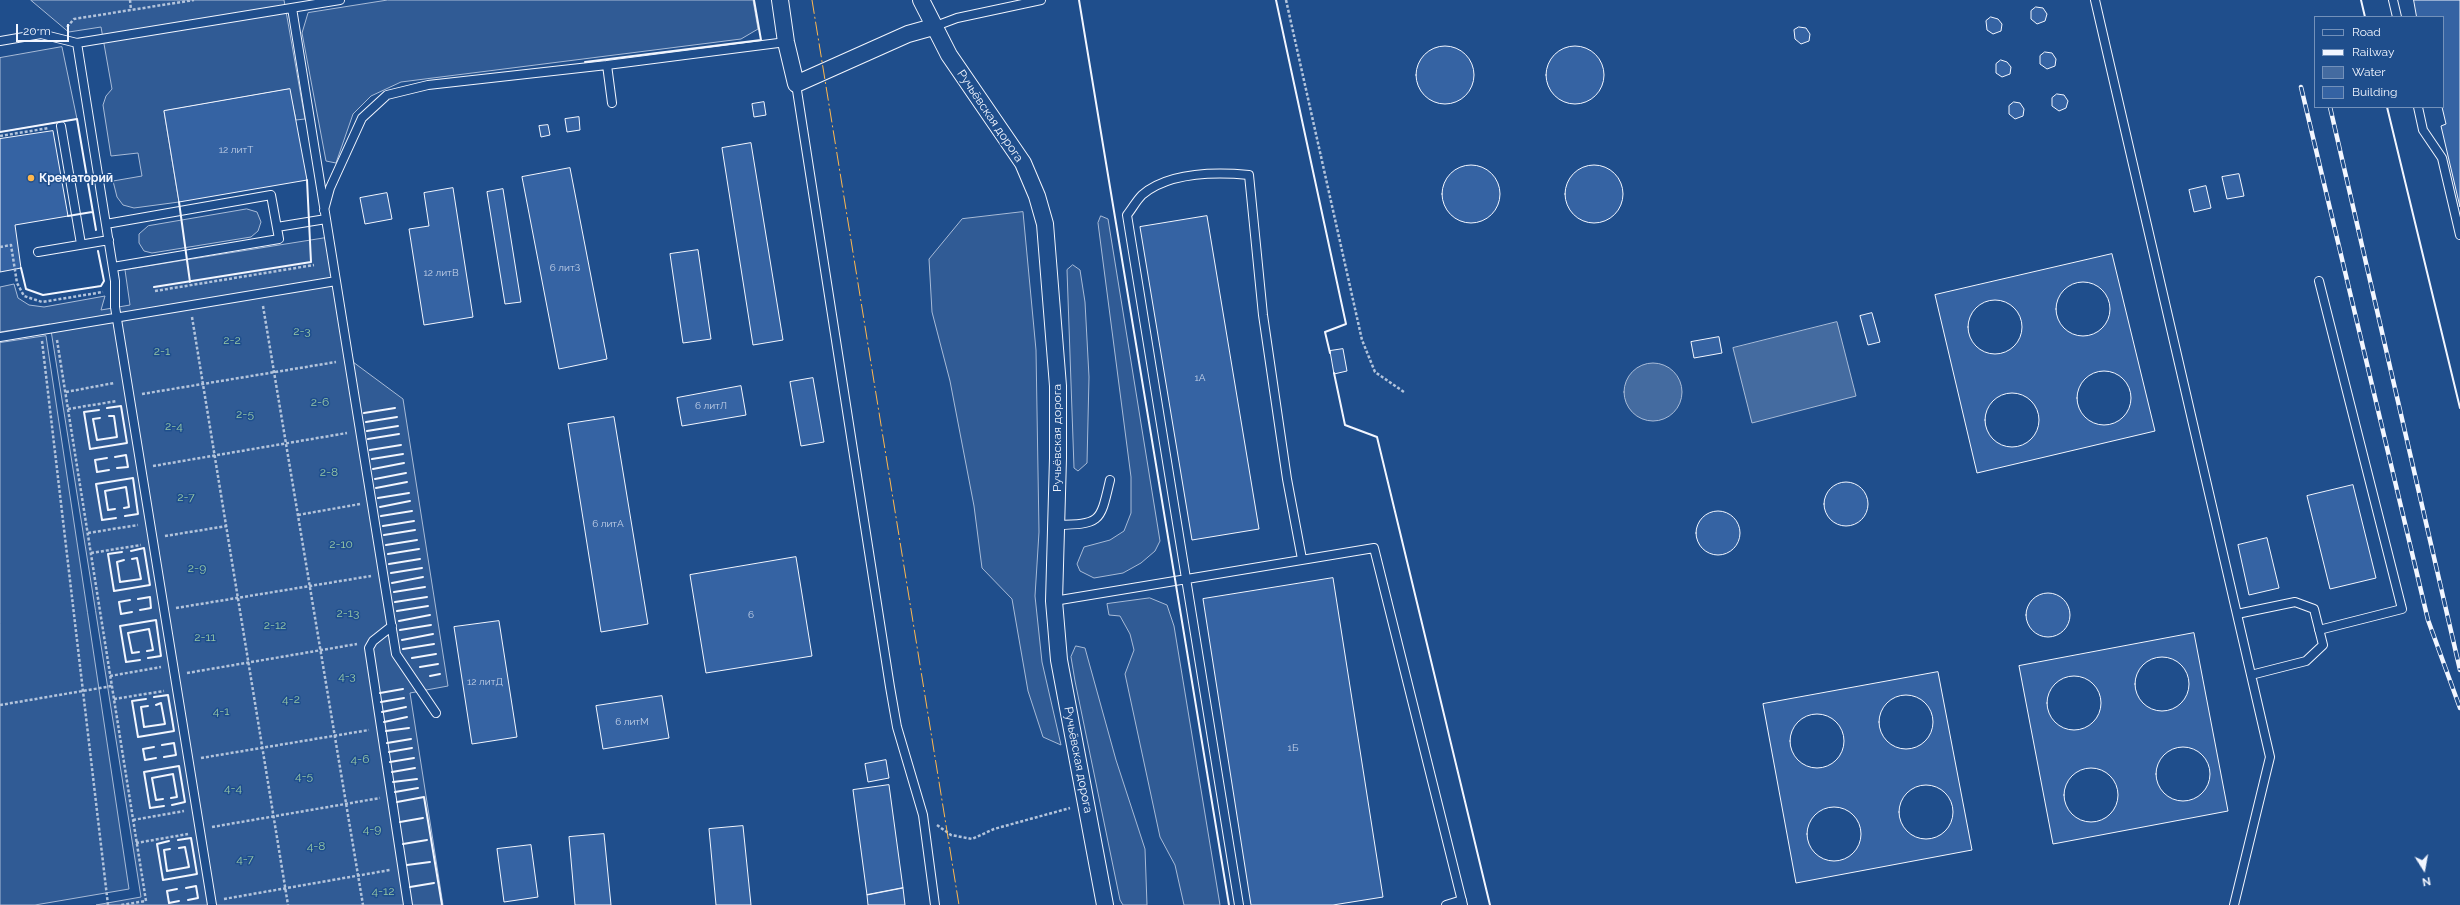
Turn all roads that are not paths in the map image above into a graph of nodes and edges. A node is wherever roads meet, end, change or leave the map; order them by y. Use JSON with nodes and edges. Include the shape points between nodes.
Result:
{"nodes":[{"id":1,"x":340,"y":0,"type":"edge"},
{"id":2,"x":780,"y":0,"type":"edge"},
{"id":3,"x":921,"y":0,"type":"edge"},
{"id":4,"x":1041,"y":0,"type":"edge"},
{"id":5,"x":2095,"y":0,"type":"edge"},
{"id":6,"x":2393,"y":0,"type":"edge"},
{"id":7,"x":292,"y":8,"type":"junction"},
{"id":8,"x":2397,"y":16,"type":"edge"},
{"id":9,"x":933,"y":27,"type":"junction"},
{"id":10,"x":0,"y":41,"type":"edge"},
{"id":11,"x":77,"y":42,"type":"junction"},
{"id":12,"x":786,"y":42,"type":"junction"},
{"id":13,"x":607,"y":65,"type":"junction"},
{"id":14,"x":796,"y":84,"type":"junction"},
{"id":15,"x":612,"y":103,"type":"dead end"},
{"id":16,"x":2418,"y":108,"type":"edge"},
{"id":17,"x":61,"y":126,"type":"road end"},
{"id":18,"x":324,"y":210,"type":"junction"},
{"id":19,"x":326,"y":219,"type":"junction"},
{"id":20,"x":106,"y":224,"type":"junction"},
{"id":21,"x":277,"y":227,"type":"junction"},
{"id":22,"x":2460,"y":235,"type":"edge"},
{"id":23,"x":109,"y":240,"type":"junction"},
{"id":24,"x":82,"y":244,"type":"junction"},
{"id":25,"x":38,"y":252,"type":"dead end"},
{"id":26,"x":113,"y":267,"type":"junction"},
{"id":27,"x":336,"y":281,"type":"junction"},
{"id":28,"x":2319,"y":281,"type":"dead end"},
{"id":29,"x":117,"y":318,"type":"junction"},
{"id":30,"x":0,"y":337,"type":"edge"},
{"id":31,"x":1110,"y":480,"type":"dead end"},
{"id":32,"x":1056,"y":525,"type":"junction"},
{"id":33,"x":1302,"y":559,"type":"junction"},
{"id":34,"x":1186,"y":579,"type":"junction"},
{"id":35,"x":1054,"y":601,"type":"junction"},
{"id":36,"x":2237,"y":614,"type":"junction"},
{"id":37,"x":392,"y":626,"type":"junction"},
{"id":38,"x":2319,"y":630,"type":"junction"},
{"id":39,"x":2251,"y":675,"type":"junction"},
{"id":40,"x":436,"y":713,"type":"dead end"},
{"id":41,"x":1463,"y":902,"type":"edge"},
{"id":42,"x":212,"y":903,"type":"edge"},
{"id":43,"x":408,"y":905,"type":"edge"},
{"id":44,"x":935,"y":905,"type":"edge"},
{"id":45,"x":1105,"y":905,"type":"edge"},
{"id":46,"x":1239,"y":905,"type":"edge"},
{"id":47,"x":1446,"y":905,"type":"edge"},
{"id":48,"x":2234,"y":905,"type":"edge"}],
"edges":[{"from":1,"to":7,"type":"lane"},
{"from":2,"to":12,"type":"street"},
{"from":3,"to":9,"type":"street","name":"Ручьёвская дорога"},
{"from":4,"to":9,"type":"lane","via":[[957,18]]},
{"from":5,"to":36,"type":"lane"},
{"from":6,"to":8,"type":"lane"},
{"from":7,"to":11,"type":"lane"},
{"from":7,"to":18,"type":"lane"},
{"from":9,"to":14,"type":"street","via":[[908,34]]},
{"from":9,"to":32,"type":"street","name":"Ручьёвская дорога","via":[[949,56],[1022,163],[1037,196],[1045,224],[1058,386]]},
{"from":10,"to":11,"type":"lane","via":[[42,34]]},
{"from":11,"to":20,"type":"lane"},
{"from":12,"to":13,"type":"lane"},
{"from":12,"to":14,"type":"street"},
{"from":13,"to":15,"type":"lane"},
{"from":13,"to":18,"type":"lane","via":[[428,85],[387,95],[362,118],[330,188]]},
{"from":14,"to":44,"type":"lane","via":[[890,687],[897,727],[923,815]]},
{"from":16,"to":22,"type":"lane","via":[[2423,130],[2442,158]]},
{"from":17,"to":24,"type":"lane"},
{"from":18,"to":19,"type":"lane"},
{"from":19,"to":21,"type":"lane"},
{"from":19,"to":27,"type":"lane"},
{"from":20,"to":21,"type":"lane","via":[[271,195]]},
{"from":20,"to":23,"type":"lane"},
{"from":21,"to":26,"type":"lane","via":[[279,239]]},
{"from":23,"to":24,"type":"lane"},
{"from":23,"to":26,"type":"lane"},
{"from":24,"to":25,"type":"lane"},
{"from":26,"to":29,"type":"lane"},
{"from":27,"to":29,"type":"lane"},
{"from":27,"to":37,"type":"lane"},
{"from":28,"to":38,"type":"lane","via":[[2402,609]]},
{"from":29,"to":30,"type":"lane"},
{"from":29,"to":42,"type":"lane"},
{"from":31,"to":32,"type":"lane","via":[[1103,512],[1095,521]]},
{"from":32,"to":35,"type":"street","name":"Ручьёвская дорога"},
{"from":33,"to":34,"type":"lane"},
{"from":33,"to":34,"type":"lane","via":[[1286,479],[1262,315],[1249,175],[1221,173],[1179,179],[1152,188],[1141,196],[1127,215]]},
{"from":33,"to":41,"type":"lane","via":[[1374,548]]},
{"from":34,"to":35,"type":"lane"},
{"from":34,"to":46,"type":"lane"},
{"from":35,"to":45,"type":"street","name":"Ручьёвская дорога","via":[[1059,660]]},
{"from":36,"to":38,"type":"lane","via":[[2295,602],[2314,608]]},
{"from":36,"to":39,"type":"lane"},
{"from":37,"to":40,"type":"lane","via":[[396,654]]},
{"from":37,"to":43,"type":"lane","via":[[373,641],[369,648]]},
{"from":38,"to":39,"type":"lane","via":[[2323,645],[2306,661]]},
{"from":39,"to":48,"type":"lane","via":[[2270,757]]},
{"from":41,"to":47,"type":"lane"}]}
